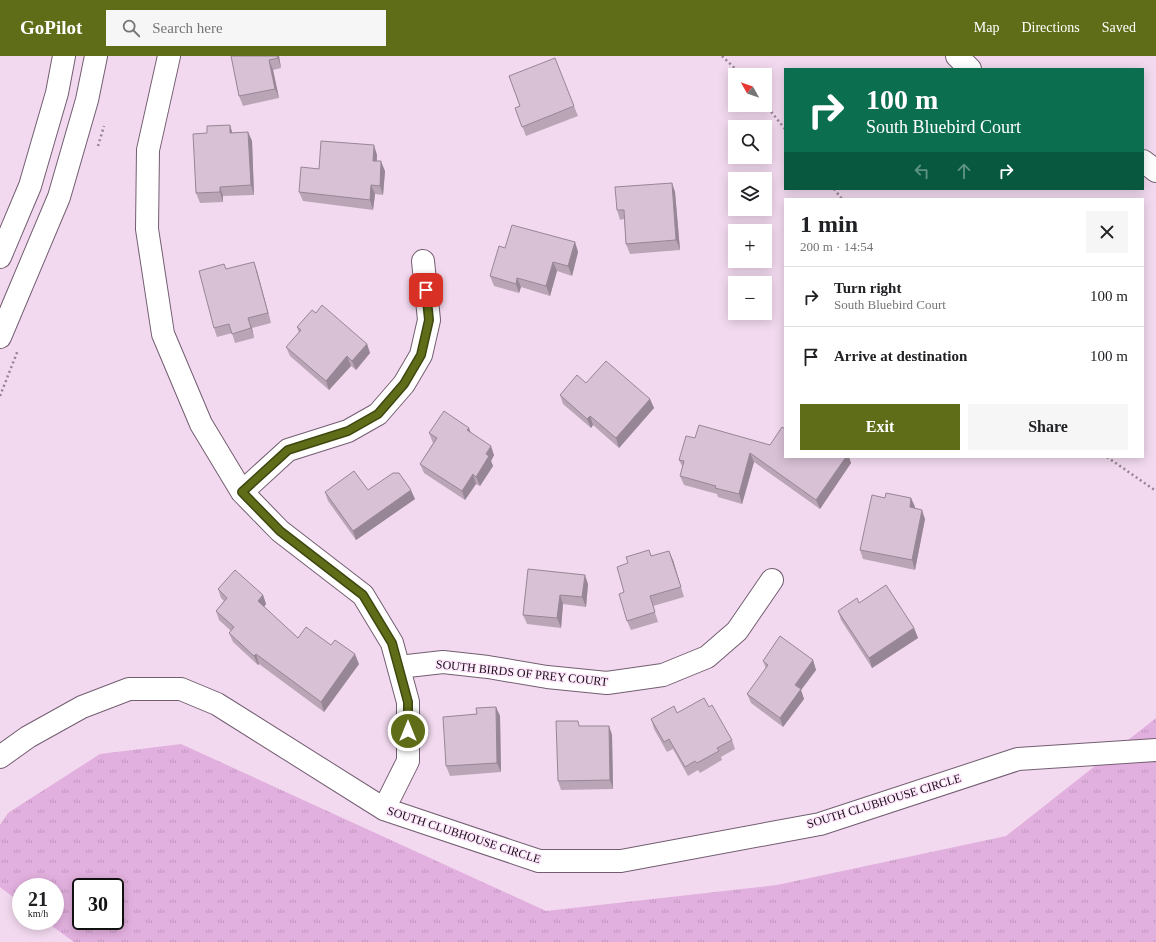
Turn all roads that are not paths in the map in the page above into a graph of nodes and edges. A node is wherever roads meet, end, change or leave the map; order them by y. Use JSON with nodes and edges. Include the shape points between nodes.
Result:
{"nodes":[{"id":1,"x":64,"y":56,"type":"edge"},
{"id":2,"x":96,"y":56,"type":"edge"},
{"id":3,"x":169,"y":56,"type":"edge"},
{"id":4,"x":957,"y":56,"type":"edge"},
{"id":5,"x":969,"y":68,"type":"edge"},
{"id":6,"x":1144,"y":162,"type":"edge"},
{"id":7,"x":1156,"y":171,"type":"edge"},
{"id":8,"x":0,"y":257,"type":"edge"},
{"id":9,"x":423,"y":261,"type":"dead end"},
{"id":10,"x":2,"y":327,"type":"edge"},
{"id":11,"x":242,"y":492,"type":"junction"},
{"id":12,"x":772,"y":580,"type":"dead end"},
{"id":13,"x":399,"y":667,"type":"junction"},
{"id":14,"x":1156,"y":750,"type":"edge"},
{"id":15,"x":0,"y":757,"type":"edge"},
{"id":16,"x":384,"y":809,"type":"junction"}],
"edges":[{"from":1,"to":8,"type":"street","via":[[57,93],[30,186]]},
{"from":2,"to":10,"type":"street","via":[[87,100],[59,197]]},
{"from":3,"to":11,"type":"street","via":[[148,150],[146,229],[163,334],[201,424]]},
{"from":4,"to":5,"type":"street"},
{"from":6,"to":7,"type":"street"},
{"from":9,"to":11,"type":"street","via":[[429,320],[421,355],[404,384],[378,414],[348,431],[288,450]]},
{"from":11,"to":13,"type":"street","via":[[280,531],[363,595],[392,643]]},
{"from":12,"to":13,"type":"street","name":"SOUTH BIRDS OF PREY COURT","via":[[737,630],[707,657],[663,675],[608,683],[547,678],[443,662]]},
{"from":13,"to":16,"type":"street","via":[[408,702],[408,761]]},
{"from":14,"to":16,"type":"street","name":"SOUTH CLUBHOUSE CIRCLE","via":[[1018,759],[820,824],[621,861],[539,861]]},
{"from":15,"to":16,"type":"street","name":"SOUTH CLUBHOUSE CIRCLE","via":[[28,737],[82,707],[129,689],[181,689],[217,704]]}]}
